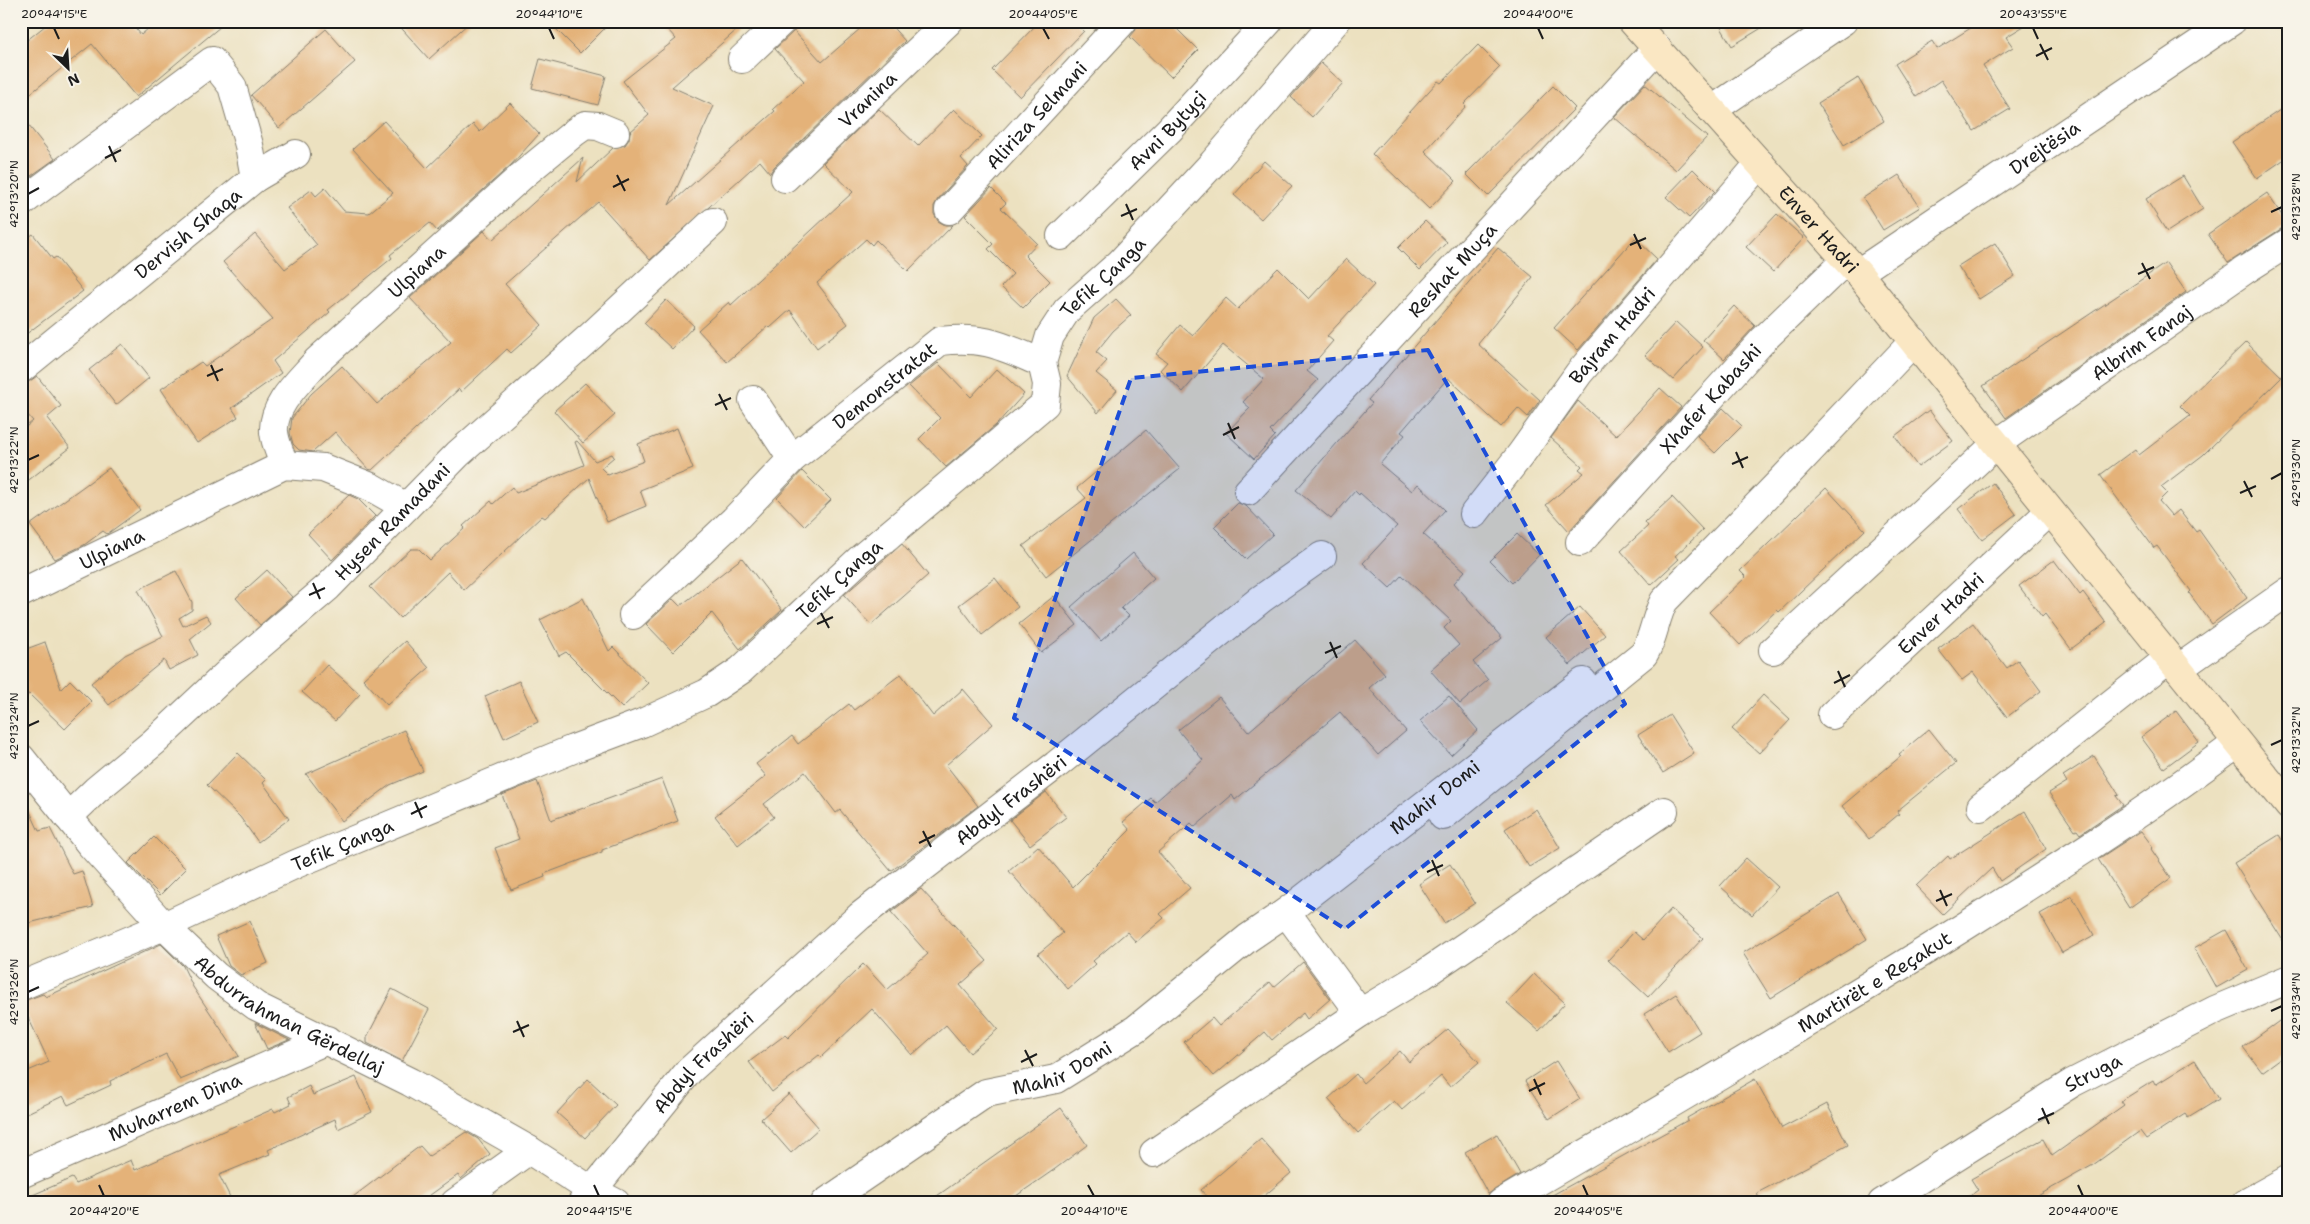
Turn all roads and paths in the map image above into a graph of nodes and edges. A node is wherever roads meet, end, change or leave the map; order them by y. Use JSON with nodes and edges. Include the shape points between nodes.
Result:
{"nodes":[{"id":1,"x":782,"y":21,"type":"edge"},
{"id":2,"x":949,"y":21,"type":"edge"},
{"id":3,"x":1123,"y":21,"type":"edge"},
{"id":4,"x":1269,"y":21,"type":"edge"},
{"id":5,"x":1336,"y":21,"type":"edge"},
{"id":6,"x":1632,"y":21,"type":"edge"},
{"id":7,"x":1843,"y":21,"type":"edge"},
{"id":8,"x":2232,"y":21,"type":"edge"},
{"id":9,"x":1657,"y":48,"type":"junction"},
{"id":10,"x":742,"y":59,"type":"dead end"},
{"id":11,"x":1712,"y":110,"type":"junction"},
{"id":12,"x":615,"y":133,"type":"dead end"},
{"id":13,"x":296,"y":154,"type":"dead end"},
{"id":14,"x":1760,"y":163,"type":"junction"},
{"id":15,"x":255,"y":178,"type":"junction"},
{"id":16,"x":785,"y":178,"type":"dead end"},
{"id":17,"x":21,"y":203,"type":"edge"},
{"id":18,"x":949,"y":210,"type":"dead end"},
{"id":19,"x":713,"y":222,"type":"dead end"},
{"id":20,"x":1061,"y":236,"type":"dead end"},
{"id":21,"x":2289,"y":242,"type":"edge"},
{"id":22,"x":1852,"y":266,"type":"junction"},
{"id":23,"x":1914,"y":341,"type":"junction"},
{"id":24,"x":1042,"y":363,"type":"junction"},
{"id":25,"x":21,"y":369,"type":"edge"},
{"id":26,"x":753,"y":400,"type":"dead end"},
{"id":27,"x":1996,"y":444,"type":"junction"},
{"id":28,"x":792,"y":459,"type":"junction"},
{"id":29,"x":284,"y":466,"type":"junction"},
{"id":30,"x":1248,"y":491,"type":"dead end"},
{"id":31,"x":406,"y":507,"type":"junction"},
{"id":32,"x":2050,"y":511,"type":"junction"},
{"id":33,"x":1474,"y":514,"type":"dead end"},
{"id":34,"x":1580,"y":542,"type":"dead end"},
{"id":35,"x":1322,"y":556,"type":"dead end"},
{"id":36,"x":2289,"y":591,"type":"edge"},
{"id":37,"x":21,"y":593,"type":"edge"},
{"id":38,"x":633,"y":615,"type":"dead end"},
{"id":39,"x":1773,"y":650,"type":"dead end"},
{"id":40,"x":2174,"y":664,"type":"junction"},
{"id":41,"x":1583,"y":682,"type":"dead end"},
{"id":42,"x":1832,"y":715,"type":"dead end"},
{"id":43,"x":2237,"y":742,"type":"junction"},
{"id":44,"x":27,"y":774,"type":"edge"},
{"id":45,"x":2289,"y":806,"type":"edge"},
{"id":46,"x":1981,"y":807,"type":"dead end"},
{"id":47,"x":1664,"y":811,"type":"dead end"},
{"id":48,"x":1443,"y":816,"type":"dead end"},
{"id":49,"x":68,"y":817,"type":"junction"},
{"id":50,"x":1286,"y":912,"type":"junction"},
{"id":51,"x":164,"y":926,"type":"junction"},
{"id":52,"x":2289,"y":979,"type":"edge"},
{"id":53,"x":21,"y":986,"type":"edge"},
{"id":54,"x":1360,"y":1013,"type":"junction"},
{"id":55,"x":327,"y":1040,"type":"junction"},
{"id":56,"x":529,"y":1150,"type":"junction"},
{"id":57,"x":1154,"y":1153,"type":"dead end"},
{"id":58,"x":21,"y":1174,"type":"edge"},
{"id":59,"x":2289,"y":1179,"type":"edge"},
{"id":60,"x":586,"y":1196,"type":"edge"},
{"id":61,"x":455,"y":1203,"type":"edge"},
{"id":62,"x":616,"y":1203,"type":"edge"},
{"id":63,"x":825,"y":1203,"type":"edge"},
{"id":64,"x":1501,"y":1203,"type":"edge"},
{"id":65,"x":1882,"y":1203,"type":"edge"},
{"id":66,"x":2246,"y":1203,"type":"edge"}],
"edges":[{"from":1,"to":10,"type":"street"},
{"from":2,"to":16,"type":"street","name":"Vranina"},
{"from":3,"to":18,"type":"street","name":"Aliriza Selmani"},
{"from":4,"to":20,"type":"street","name":"Avni Bytyçi","via":[[1169,130]]},
{"from":5,"to":24,"type":"street","name":"Tefik Çanga","via":[[1127,256],[1067,310],[1050,336]]},
{"from":6,"to":9,"type":"street","name":"Enver Hadri"},
{"from":7,"to":11,"type":"street"},
{"from":8,"to":22,"type":"street","name":"Drejtësia"},
{"from":9,"to":11,"type":"street","name":"Enver Hadri"},
{"from":9,"to":30,"type":"street","name":"Reshat Muça"},
{"from":11,"to":14,"type":"street","name":"Enver Hadri"},
{"from":12,"to":29,"type":"street","name":"Ulpiana","via":[[598,126],[585,126],[575,132],[317,361],[274,419],[274,434]]},
{"from":13,"to":15,"type":"street"},
{"from":14,"to":22,"type":"street","name":"Enver Hadri"},
{"from":14,"to":33,"type":"street","name":"Bajram Hadri","via":[[1579,373]]},
{"from":15,"to":17,"type":"street","name":"Dervish Shaqa","via":[[250,145],[232,86],[212,61]]},
{"from":15,"to":25,"type":"street","name":"Dervish Shaqa"},
{"from":19,"to":31,"type":"street","name":"Hysen Ramadani","via":[[458,454]]},
{"from":21,"to":27,"type":"street","name":"Albrim Fanaj"},
{"from":22,"to":23,"type":"street","name":"Enver Hadri"},
{"from":22,"to":34,"type":"street","name":"Xhafer Kabashi","via":[[1764,339]]},
{"from":23,"to":27,"type":"street","name":"Enver Hadri"},
{"from":23,"to":48,"type":"street","via":[[1664,601],[1652,640],[1644,654]]},
{"from":24,"to":28,"type":"street","name":"Demonstratat","via":[[991,342],[966,338],[940,341]]},
{"from":24,"to":51,"type":"street","name":"Tefik Çanga","via":[[1047,384],[1045,404],[859,560],[742,670],[707,693],[642,723],[296,864]]},
{"from":26,"to":28,"type":"street"},
{"from":27,"to":32,"type":"street","name":"Enver Hadri"},
{"from":27,"to":39,"type":"street"},
{"from":28,"to":38,"type":"street","name":"Demonstratat","via":[[734,520]]},
{"from":29,"to":31,"type":"street","name":"Ulpiana","via":[[323,468],[371,487]]},
{"from":29,"to":37,"type":"street","name":"Ulpiana"},
{"from":31,"to":49,"type":"street","name":"Hysen Ramadani","via":[[328,587]]},
{"from":32,"to":40,"type":"street","name":"Enver Hadri"},
{"from":32,"to":42,"type":"street","name":"Enver Hadri"},
{"from":35,"to":60,"type":"street","name":"Abdyl Frashëri","via":[[1261,599],[1056,765],[860,916],[689,1071]]},
{"from":36,"to":40,"type":"street"},
{"from":40,"to":43,"type":"street","name":"Enver Hadri"},
{"from":40,"to":46,"type":"street"},
{"from":41,"to":50,"type":"street","name":"Mahir Domi"},
{"from":43,"to":45,"type":"street","name":"Enver Hadri"},
{"from":43,"to":64,"type":"street","name":"Martirët e Reçakut","via":[[2184,783],[2085,850],[1899,967]]},
{"from":44,"to":49,"type":"street","name":"Abdurrahman Gërdellaj"},
{"from":47,"to":54,"type":"street"},
{"from":49,"to":51,"type":"street","name":"Abdurrahman Gërdellaj"},
{"from":50,"to":54,"type":"street"},
{"from":50,"to":63,"type":"street","name":"Mahir Domi","via":[[1248,938],[1136,1029],[1056,1079],[986,1093]]},
{"from":51,"to":53,"type":"street"},
{"from":51,"to":55,"type":"street","name":"Abdurrahman Gërdellaj","via":[[216,976],[256,1006]]},
{"from":52,"to":65,"type":"street","name":"Struga","via":[[2215,1010],[2072,1083]]},
{"from":54,"to":57,"type":"street"},
{"from":55,"to":56,"type":"street","name":"Abdurrahman Gërdellaj","via":[[410,1082]]},
{"from":55,"to":58,"type":"street","name":"Muharrem Dina"},
{"from":56,"to":60,"type":"street","name":"Abdurrahman Gërdellaj"},
{"from":56,"to":61,"type":"street"},
{"from":59,"to":66,"type":"street"},
{"from":60,"to":62,"type":"street","name":"Abdurrahman Gërdellaj"}]}
